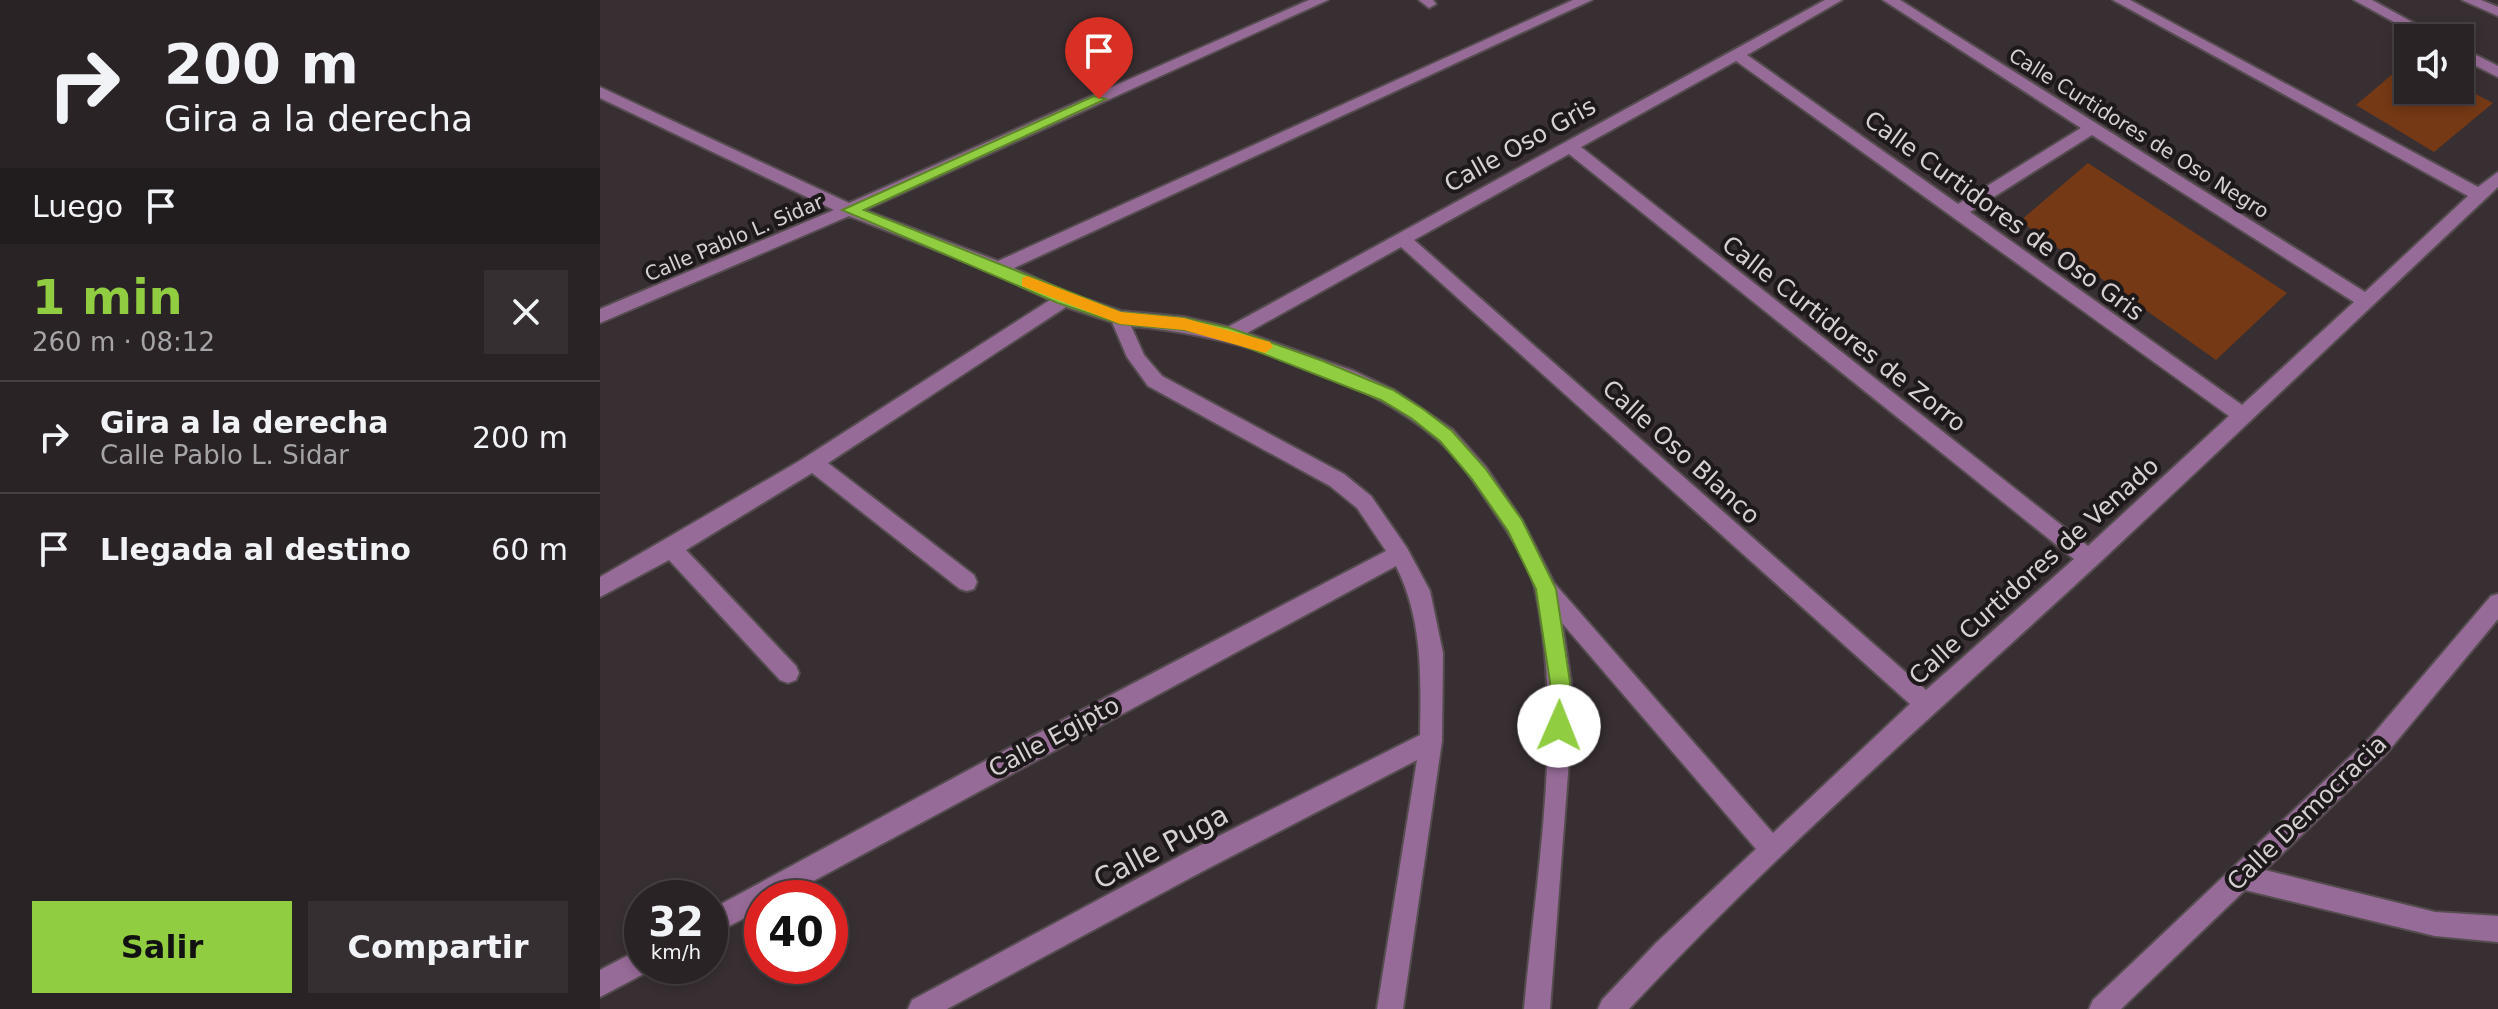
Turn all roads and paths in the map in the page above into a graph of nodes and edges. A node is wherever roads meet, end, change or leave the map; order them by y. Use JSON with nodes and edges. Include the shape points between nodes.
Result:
{"nodes":[{"id":1,"x":1321,"y":0,"type":"edge"},
{"id":2,"x":1585,"y":0,"type":"edge"},
{"id":3,"x":1835,"y":0,"type":"edge"},
{"id":4,"x":1890,"y":0,"type":"edge"},
{"id":5,"x":2120,"y":0,"type":"edge"},
{"id":6,"x":2361,"y":0,"type":"edge"},
{"id":7,"x":2469,"y":0,"type":"edge"},
{"id":8,"x":2498,"y":12,"type":"edge"},
{"id":9,"x":2407,"y":24,"type":"edge"},
{"id":10,"x":1738,"y":55,"type":"junction"},
{"id":11,"x":2474,"y":59,"type":"edge"},
{"id":12,"x":2498,"y":72,"type":"edge"},
{"id":13,"x":600,"y":92,"type":"edge"},
{"id":14,"x":2094,"y":127,"type":"junction"},
{"id":15,"x":1569,"y":146,"type":"junction"},
{"id":16,"x":2498,"y":178,"type":"edge"},
{"id":17,"x":2479,"y":195,"type":"junction"},
{"id":18,"x":849,"y":210,"type":"junction"},
{"id":19,"x":1956,"y":213,"type":"junction"},
{"id":20,"x":1401,"y":238,"type":"junction"},
{"id":21,"x":998,"y":268,"type":"junction"},
{"id":22,"x":1064,"y":299,"type":"junction"},
{"id":23,"x":2366,"y":301,"type":"junction"},
{"id":24,"x":600,"y":316,"type":"edge"},
{"id":25,"x":1120,"y":318,"type":"junction"},
{"id":26,"x":1230,"y":334,"type":"junction"},
{"id":27,"x":2243,"y":416,"type":"junction"},
{"id":28,"x":813,"y":463,"type":"junction"},
{"id":29,"x":672,"y":549,"type":"junction"},
{"id":30,"x":1400,"y":554,"type":"junction"},
{"id":31,"x":2089,"y":559,"type":"junction"},
{"id":32,"x":967,"y":582,"type":"dead end"},
{"id":33,"x":600,"y":588,"type":"edge"},
{"id":34,"x":1546,"y":589,"type":"junction"},
{"id":35,"x":2498,"y":603,"type":"edge"},
{"id":36,"x":788,"y":673,"type":"dead end"},
{"id":37,"x":1926,"y":704,"type":"junction"},
{"id":38,"x":1431,"y":741,"type":"junction"},
{"id":39,"x":1772,"y":850,"type":"junction"},
{"id":40,"x":2242,"y":877,"type":"junction"},
{"id":41,"x":728,"y":914,"type":"edge"},
{"id":42,"x":2498,"y":929,"type":"edge"},
{"id":43,"x":624,"y":971,"type":"edge"},
{"id":44,"x":600,"y":984,"type":"edge"},
{"id":45,"x":921,"y":1009,"type":"edge"},
{"id":46,"x":1390,"y":1009,"type":"edge"},
{"id":47,"x":1537,"y":1009,"type":"edge"},
{"id":48,"x":1611,"y":1009,"type":"edge"},
{"id":49,"x":2102,"y":1009,"type":"edge"}],
"edges":[{"from":1,"to":18,"type":"street","name":"Calle Pablo L. Sidar"},
{"from":2,"to":21,"type":"street"},
{"from":3,"to":10,"type":"street","name":"Calle Oso Gris"},
{"from":4,"to":14,"type":"street","name":"Calle Curtidores de Oso Negro"},
{"from":5,"to":17,"type":"street"},
{"from":6,"to":9,"type":"street"},
{"from":7,"to":8,"type":"street"},
{"from":10,"to":15,"type":"street","name":"Calle Oso Gris"},
{"from":10,"to":19,"type":"street","name":"Calle Curtidores de Oso Gris"},
{"from":11,"to":12,"type":"street"},
{"from":13,"to":18,"type":"street"},
{"from":14,"to":19,"type":"street"},
{"from":14,"to":23,"type":"street","name":"Calle Curtidores de Oso Negro"},
{"from":15,"to":20,"type":"street","name":"Calle Oso Gris"},
{"from":15,"to":31,"type":"street","name":"Calle Curtidores de Zorro"},
{"from":16,"to":17,"type":"street","name":"Calle Curtidores de Venado"},
{"from":17,"to":23,"type":"street","name":"Calle Curtidores de Venado"},
{"from":18,"to":21,"type":"street"},
{"from":18,"to":24,"type":"street","name":"Calle Pablo L. Sidar"},
{"from":19,"to":27,"type":"street","name":"Calle Curtidores de Oso Gris"},
{"from":20,"to":26,"type":"street","name":"Calle Oso Gris"},
{"from":20,"to":37,"type":"street","name":"Calle Oso Blanco"},
{"from":21,"to":22,"type":"street"},
{"from":22,"to":25,"type":"street"},
{"from":22,"to":28,"type":"street"},
{"from":23,"to":27,"type":"street","name":"Calle Curtidores de Venado"},
{"from":25,"to":26,"type":"street"},
{"from":25,"to":30,"type":"street","via":[[1129,347],[1155,381],[1337,480],[1364,502]]},
{"from":26,"to":34,"type":"street","via":[[1347,376],[1387,395],[1446,436],[1515,526]]},
{"from":27,"to":31,"type":"street","name":"Calle Curtidores de Venado"},
{"from":28,"to":29,"type":"street"},
{"from":28,"to":32,"type":"street"},
{"from":29,"to":33,"type":"street"},
{"from":29,"to":36,"type":"street"},
{"from":30,"to":38,"type":"street","via":[[1419,591],[1428,626]]},
{"from":30,"to":41,"type":"street","name":"Calle Egipto"},
{"from":31,"to":37,"type":"street","name":"Calle Curtidores de Venado"},
{"from":34,"to":39,"type":"street"},
{"from":34,"to":47,"type":"street","via":[[1560,682],[1559,747]]},
{"from":35,"to":40,"type":"street","name":"Calle Democracia","via":[[2378,746]]},
{"from":37,"to":39,"type":"street","name":"Calle Curtidores de Venado"},
{"from":38,"to":45,"type":"street","name":"Calle Puga"},
{"from":38,"to":46,"type":"street"},
{"from":39,"to":48,"type":"street","name":"Calle Curtidores de Venado"},
{"from":40,"to":42,"type":"street","via":[[2435,924]]},
{"from":40,"to":49,"type":"street","name":"Calle Democracia"},
{"from":43,"to":44,"type":"street"}]}
